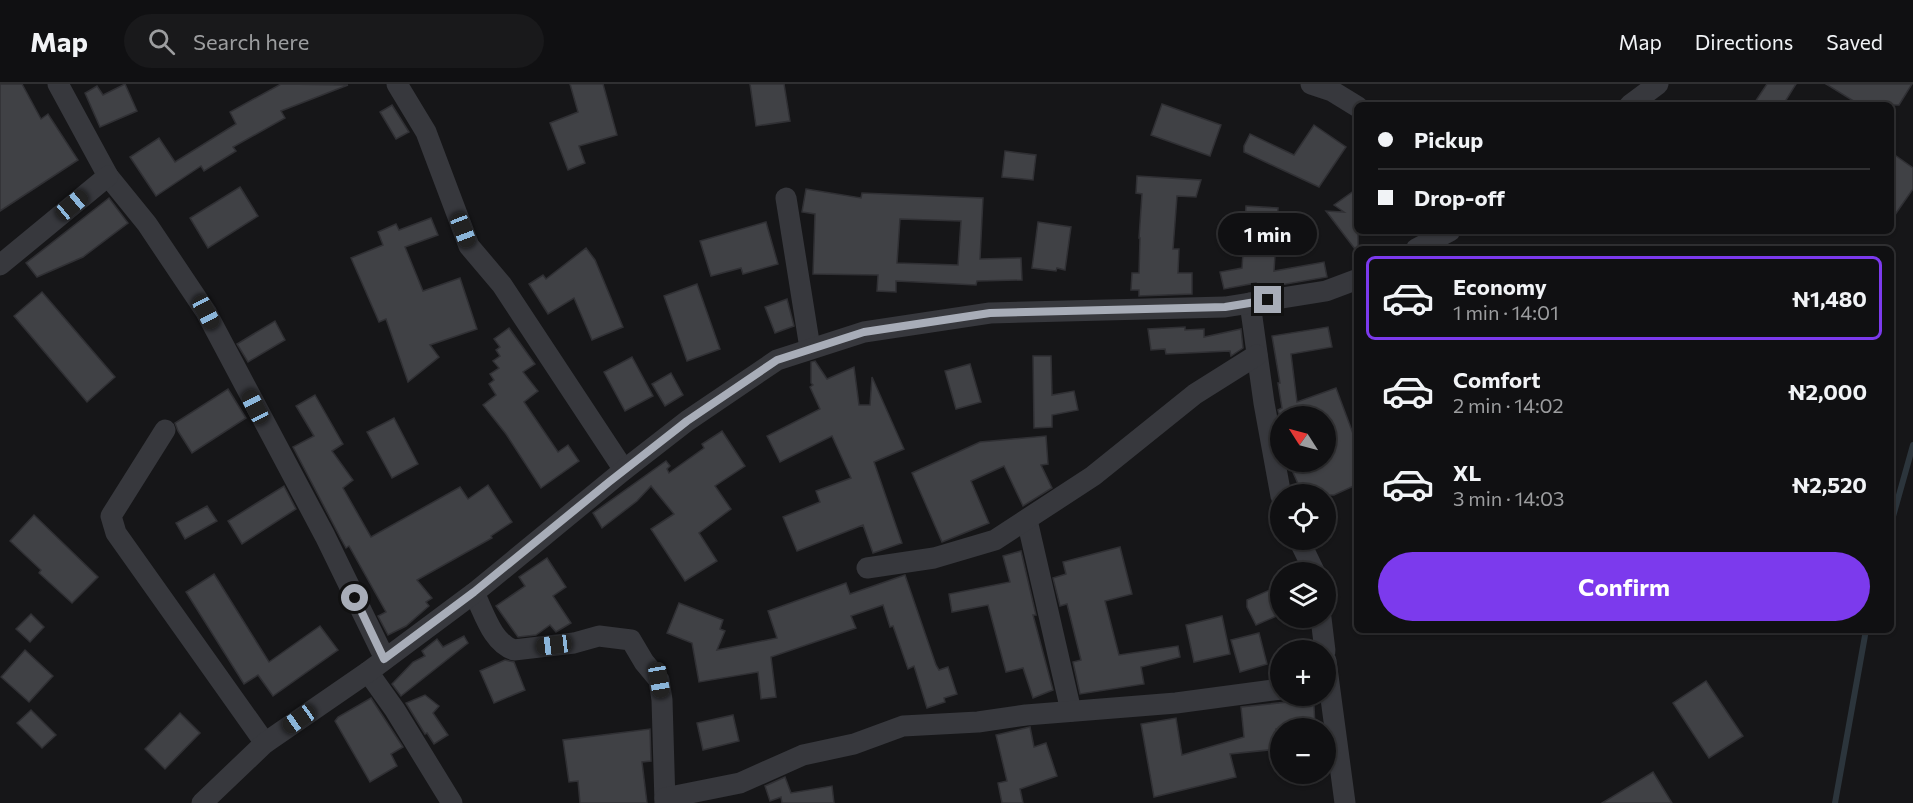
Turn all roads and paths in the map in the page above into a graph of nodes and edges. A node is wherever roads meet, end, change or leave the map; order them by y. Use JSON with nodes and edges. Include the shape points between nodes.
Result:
{"nodes":[{"id":1,"x":58,"y":84,"type":"edge"},
{"id":2,"x":397,"y":84,"type":"edge"},
{"id":3,"x":1311,"y":84,"type":"edge"},
{"id":4,"x":1658,"y":84,"type":"edge"},
{"id":5,"x":1634,"y":102,"type":"edge"},
{"id":6,"x":1354,"y":104,"type":"edge"},
{"id":7,"x":108,"y":176,"type":"junction"},
{"id":8,"x":786,"y":198,"type":"dead end"},
{"id":9,"x":1444,"y":234,"type":"edge"},
{"id":10,"x":1422,"y":246,"type":"edge"},
{"id":11,"x":0,"y":265,"type":"edge"},
{"id":12,"x":1354,"y":280,"type":"edge"},
{"id":13,"x":1250,"y":303,"type":"junction"},
{"id":14,"x":810,"y":348,"type":"junction"},
{"id":15,"x":1257,"y":355,"type":"junction"},
{"id":16,"x":165,"y":430,"type":"dead end"},
{"id":17,"x":624,"y":470,"type":"junction"},
{"id":18,"x":1277,"y":484,"type":"edge"},
{"id":19,"x":1028,"y":520,"type":"junction"},
{"id":20,"x":867,"y":568,"type":"dead end"},
{"id":21,"x":474,"y":592,"type":"junction"},
{"id":22,"x":376,"y":665,"type":"junction"},
{"id":23,"x":1270,"y":690,"type":"edge"},
{"id":24,"x":1331,"y":706,"type":"edge"},
{"id":25,"x":1071,"y":711,"type":"junction"},
{"id":26,"x":265,"y":743,"type":"junction"},
{"id":27,"x":665,"y":800,"type":"edge"},
{"id":28,"x":202,"y":803,"type":"edge"},
{"id":29,"x":452,"y":803,"type":"edge"},
{"id":30,"x":1345,"y":803,"type":"edge"}],
"edges":[{"from":1,"to":7,"type":"street"},
{"from":2,"to":17,"type":"street","via":[[426,132],[469,246],[502,285]]},
{"from":3,"to":6,"type":"street","via":[[1332,90]]},
{"from":4,"to":5,"type":"street"},
{"from":7,"to":11,"type":"street"},
{"from":7,"to":22,"type":"street","via":[[147,224],[206,312],[325,536]]},
{"from":8,"to":14,"type":"street"},
{"from":9,"to":10,"type":"street"},
{"from":12,"to":13,"type":"street","via":[[1326,291]]},
{"from":13,"to":14,"type":"street","via":[[1225,307],[990,313],[864,332]]},
{"from":13,"to":15,"type":"street"},
{"from":14,"to":17,"type":"street","via":[[777,360],[687,421]]},
{"from":15,"to":18,"type":"street"},
{"from":15,"to":19,"type":"street","via":[[1195,394],[1093,476]]},
{"from":16,"to":26,"type":"street","via":[[111,516],[116,533]]},
{"from":17,"to":21,"type":"street"},
{"from":19,"to":20,"type":"street","via":[[995,540],[934,558]]},
{"from":19,"to":25,"type":"street"},
{"from":21,"to":22,"type":"street"},
{"from":21,"to":27,"type":"street","via":[[498,640],[514,650],[599,636],[632,639],[659,680]]},
{"from":22,"to":26,"type":"street"},
{"from":22,"to":29,"type":"street","via":[[395,710]]},
{"from":23,"to":25,"type":"street"},
{"from":24,"to":30,"type":"street"},
{"from":25,"to":27,"type":"street","via":[[903,726],[854,744],[802,754],[740,783]]},
{"from":26,"to":28,"type":"street"}]}
